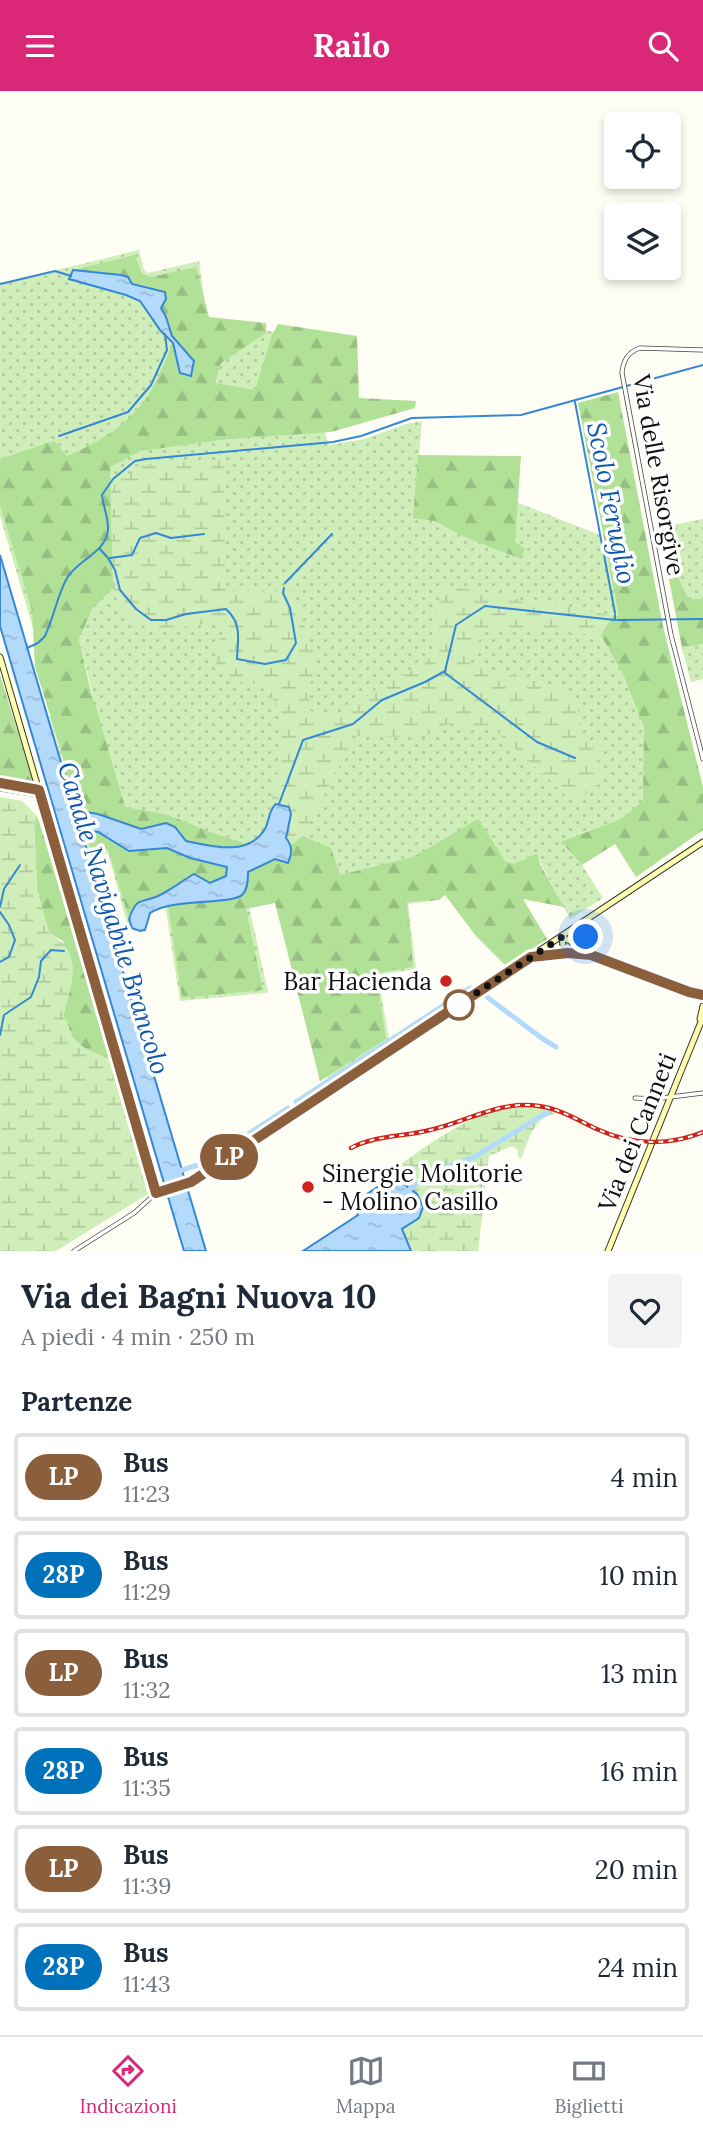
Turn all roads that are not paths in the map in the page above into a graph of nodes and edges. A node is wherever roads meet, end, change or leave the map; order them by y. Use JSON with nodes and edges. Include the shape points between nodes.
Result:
{"nodes":[{"id":1,"x":703,"y":350,"type":"edge"},
{"id":2,"x":0,"y":657,"type":"edge"},
{"id":3,"x":703,"y":758,"type":"edge"},
{"id":4,"x":37,"y":782,"type":"junction"},
{"id":5,"x":0,"y":783,"type":"edge"},
{"id":6,"x":31,"y":788,"type":"junction"},
{"id":7,"x":0,"y":789,"type":"edge"},
{"id":8,"x":41,"y":796,"type":"junction"},
{"id":9,"x":702,"y":843,"type":"edge"},
{"id":10,"x":589,"y":919,"type":"junction"},
{"id":11,"x":562,"y":937,"type":"junction"},
{"id":12,"x":589,"y":952,"type":"junction"},
{"id":13,"x":568,"y":953,"type":"junction"},
{"id":14,"x":531,"y":957,"type":"junction"},
{"id":15,"x":703,"y":1001,"type":"edge"},
{"id":16,"x":703,"y":1017,"type":"edge"},
{"id":17,"x":698,"y":1026,"type":"junction"},
{"id":18,"x":703,"y":1093,"type":"edge"},
{"id":19,"x":670,"y":1097,"type":"junction"},
{"id":20,"x":635,"y":1098,"type":"dead end"},
{"id":21,"x":156,"y":1193,"type":"junction"},
{"id":22,"x":74,"y":1251,"type":"edge"},
{"id":23,"x":608,"y":1251,"type":"edge"}],
"edges":[{"from":1,"to":3,"type":"street","name":"Via delle Risorgive","via":[[648,347],[634,350],[622,366],[671,635]]},
{"from":2,"to":4,"type":"street"},
{"from":4,"to":6,"type":"street"},
{"from":4,"to":8,"type":"street"},
{"from":5,"to":6,"type":"street"},
{"from":6,"to":8,"type":"street"},
{"from":7,"to":8,"type":"street"},
{"from":8,"to":21,"type":"street"},
{"from":9,"to":10,"type":"street"},
{"from":10,"to":11,"type":"street"},
{"from":10,"to":12,"type":"street"},
{"from":11,"to":12,"type":"street"},
{"from":11,"to":13,"type":"street"},
{"from":11,"to":14,"type":"street"},
{"from":12,"to":13,"type":"street"},
{"from":12,"to":15,"type":"street"},
{"from":13,"to":14,"type":"street"},
{"from":14,"to":21,"type":"street","via":[[191,1182]]},
{"from":15,"to":17,"type":"street","name":"Via dei Canneti"},
{"from":16,"to":17,"type":"street","name":"Via dei Canneti"},
{"from":17,"to":19,"type":"street","name":"Via dei Canneti"},
{"from":18,"to":19,"type":"street"},
{"from":19,"to":20,"type":"street"},
{"from":19,"to":23,"type":"street","name":"Via dei Canneti"},
{"from":21,"to":22,"type":"street","via":[[134,1213]]}]}
